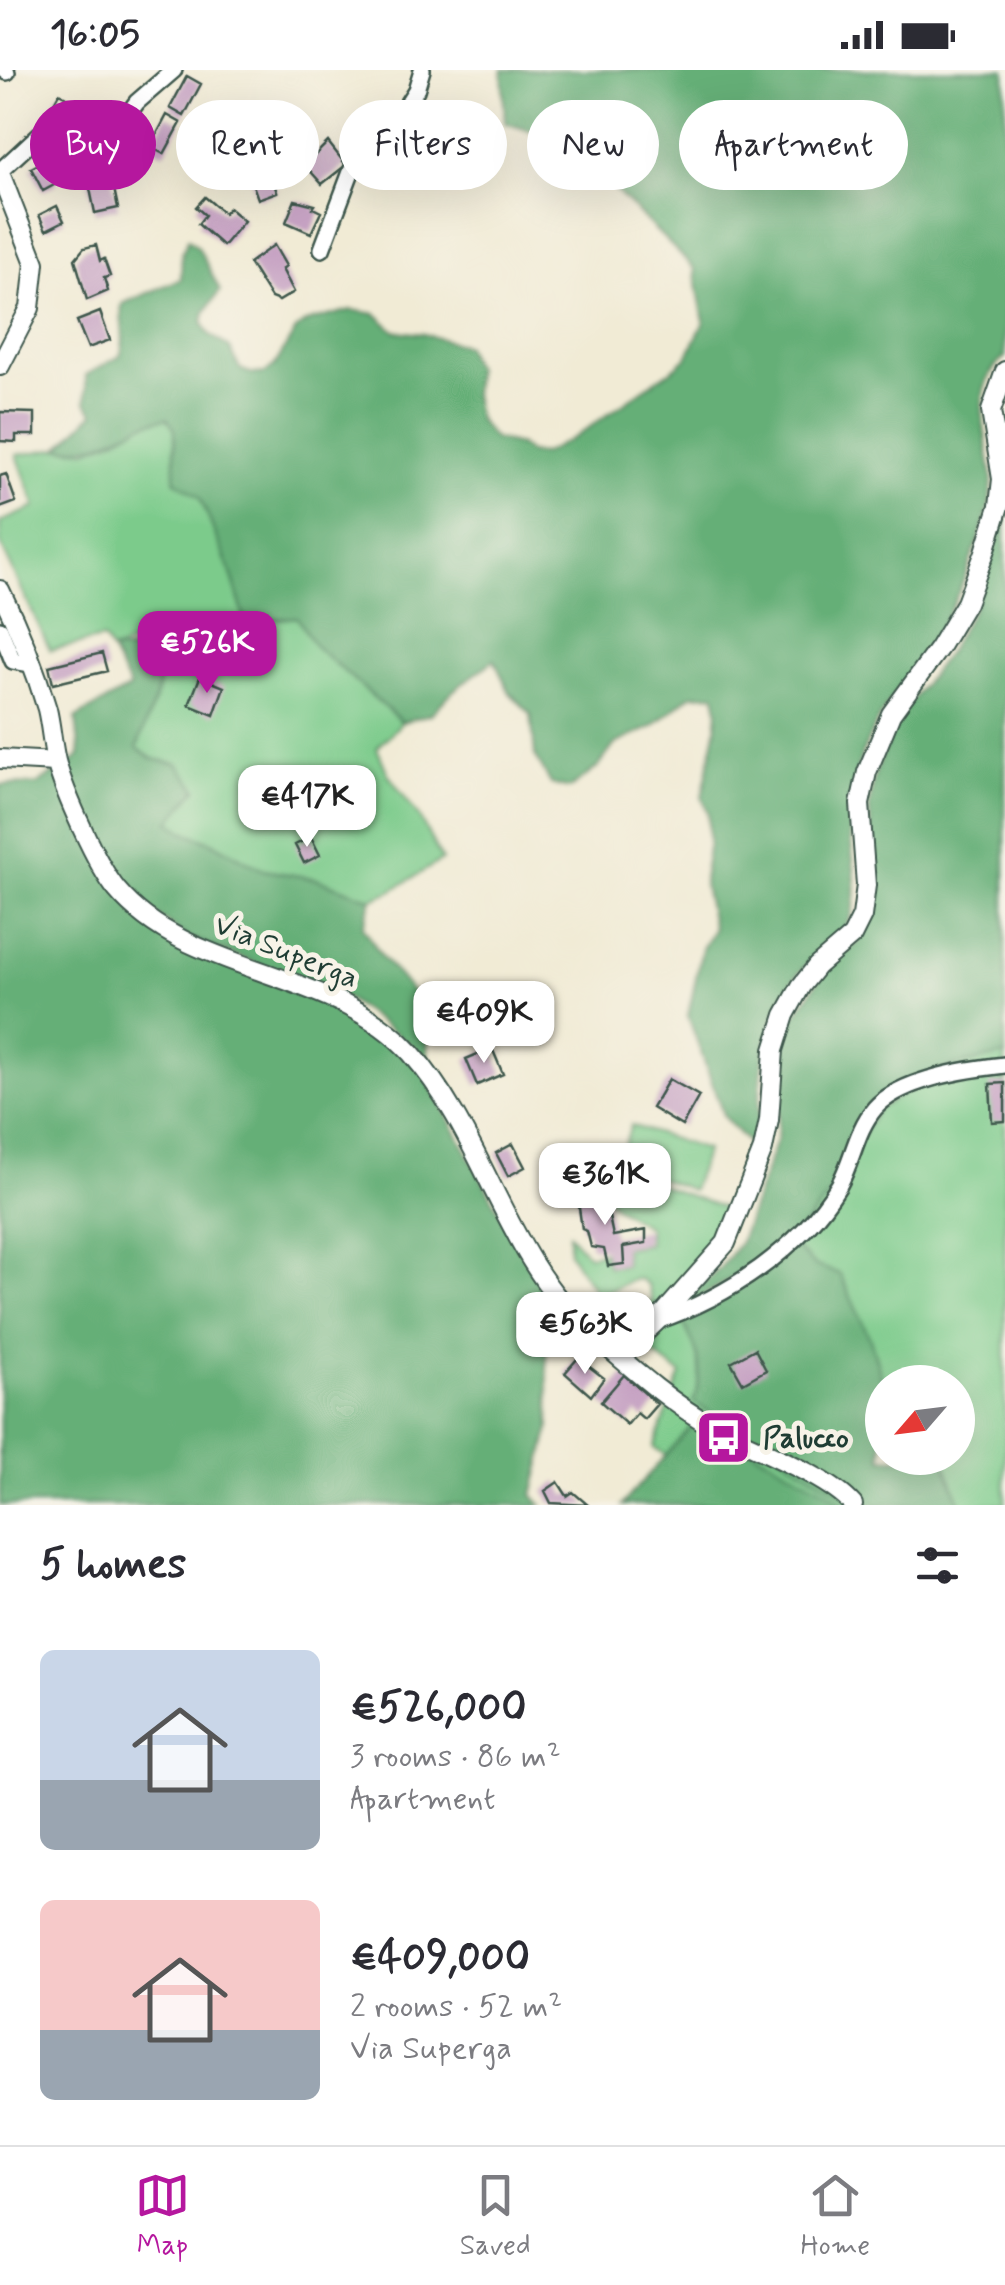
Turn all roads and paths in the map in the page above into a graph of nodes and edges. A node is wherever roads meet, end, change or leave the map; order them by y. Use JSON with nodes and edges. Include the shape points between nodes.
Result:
{"nodes":[{"id":1,"x":174,"y":70,"type":"edge"},
{"id":2,"x":422,"y":70,"type":"edge"},
{"id":3,"x":0,"y":172,"type":"edge"},
{"id":4,"x":322,"y":249,"type":"dead end"},
{"id":5,"x":0,"y":366,"type":"edge"},
{"id":6,"x":1005,"y":371,"type":"edge"},
{"id":7,"x":0,"y":590,"type":"edge"},
{"id":8,"x":0,"y":629,"type":"edge"},
{"id":9,"x":31,"y":664,"type":"junction"},
{"id":10,"x":0,"y":759,"type":"edge"},
{"id":11,"x":56,"y":762,"type":"junction"},
{"id":12,"x":1005,"y":1065,"type":"edge"},
{"id":13,"x":657,"y":1322,"type":"junction"},
{"id":14,"x":620,"y":1356,"type":"junction"},
{"id":15,"x":853,"y":1505,"type":"edge"}],
"edges":[{"from":1,"to":3,"type":"street","via":[[137,102],[93,161],[61,139],[40,134]]},
{"from":2,"to":4,"type":"street","via":[[399,116],[354,164]]},
{"from":3,"to":5,"type":"street","via":[[35,264],[30,308]]},
{"from":6,"to":13,"type":"street","via":[[991,410],[1002,479],[985,552],[966,603],[890,714],[867,772],[860,804],[862,916],[784,1015],[774,1050],[770,1120],[726,1243]]},
{"from":7,"to":9,"type":"street","name":"Via Superga"},
{"from":8,"to":9,"type":"street","via":[[13,661]]},
{"from":9,"to":11,"type":"street","name":"Via Superga"},
{"from":10,"to":11,"type":"street"},
{"from":11,"to":14,"type":"street","name":"Via Superga","via":[[116,889],[154,923],[345,1003],[410,1052],[454,1118],[532,1264],[570,1314]]},
{"from":12,"to":13,"type":"street","via":[[938,1077],[876,1107],[841,1181],[792,1244]]},
{"from":13,"to":14,"type":"street"},
{"from":14,"to":15,"type":"street","name":"Via Superga","via":[[712,1426]]}]}
